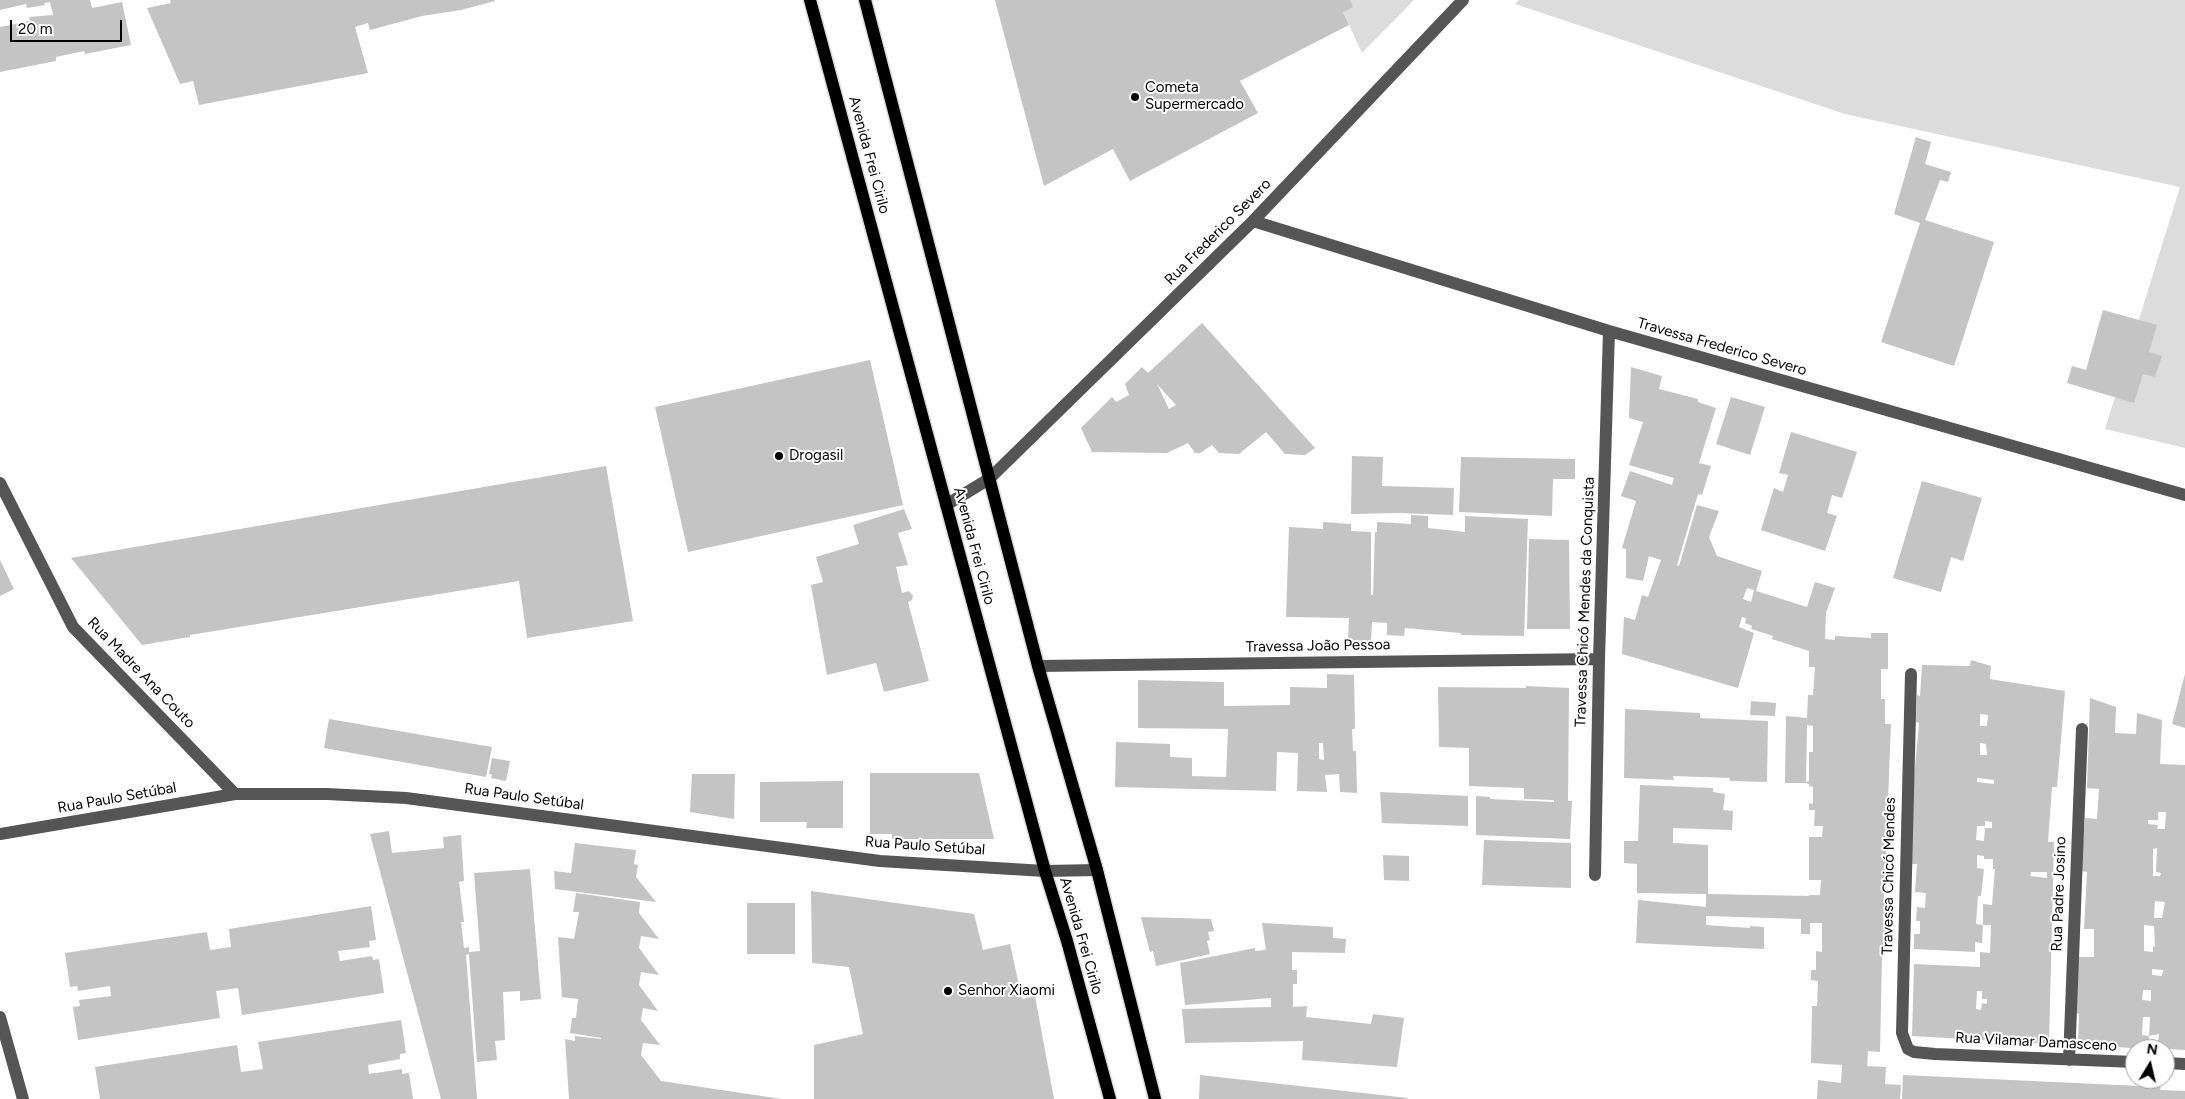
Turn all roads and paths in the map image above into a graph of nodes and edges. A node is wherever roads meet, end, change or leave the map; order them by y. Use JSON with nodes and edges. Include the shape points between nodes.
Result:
{"nodes":[{"id":1,"x":810,"y":0,"type":"edge"},
{"id":2,"x":865,"y":0,"type":"edge"},
{"id":3,"x":1463,"y":0,"type":"edge"},
{"id":4,"x":1254,"y":221,"type":"junction"},
{"id":5,"x":1609,"y":331,"type":"junction"},
{"id":6,"x":989,"y":479,"type":"junction"},
{"id":7,"x":0,"y":483,"type":"edge"},
{"id":8,"x":2185,"y":495,"type":"edge"},
{"id":9,"x":946,"y":505,"type":"junction"},
{"id":10,"x":1599,"y":659,"type":"junction"},
{"id":11,"x":1038,"y":666,"type":"junction"},
{"id":12,"x":1910,"y":674,"type":"dead end"},
{"id":13,"x":2082,"y":728,"type":"dead end"},
{"id":14,"x":235,"y":794,"type":"junction"},
{"id":15,"x":0,"y":834,"type":"edge"},
{"id":16,"x":1097,"y":870,"type":"junction"},
{"id":17,"x":1045,"y":871,"type":"junction"},
{"id":18,"x":1595,"y":874,"type":"dead end"},
{"id":19,"x":0,"y":1017,"type":"edge"},
{"id":20,"x":1935,"y":1054,"type":"joint"},
{"id":21,"x":2069,"y":1060,"type":"junction"},
{"id":22,"x":2125,"y":1062,"type":"edge"},
{"id":23,"x":23,"y":1099,"type":"edge"},
{"id":24,"x":1110,"y":1099,"type":"edge"},
{"id":25,"x":1155,"y":1099,"type":"edge"}],
"edges":[{"from":1,"to":9,"type":"main road","name":"Avenida Frei Cirilo"},
{"from":2,"to":6,"type":"main road","name":"Avenida Frei Cirilo"},
{"from":3,"to":4,"type":"street","name":"Rua Frederico Severo"},
{"from":4,"to":5,"type":"street","name":"Travessa Frederico Severo"},
{"from":4,"to":6,"type":"street","name":"Rua Frederico Severo"},
{"from":5,"to":8,"type":"street","name":"Travessa Frederico Severo"},
{"from":5,"to":10,"type":"street","name":"Travessa Chicó Mendes da Conquista"},
{"from":6,"to":9,"type":"street","name":"Rua Frederico Severo"},
{"from":6,"to":11,"type":"main road","name":"Avenida Frei Cirilo"},
{"from":7,"to":14,"type":"street","name":"Rua Madre Ana Couto","via":[[73,627]]},
{"from":9,"to":17,"type":"main road","name":"Avenida Frei Cirilo"},
{"from":10,"to":11,"type":"street","name":"Travessa João Pessoa"},
{"from":10,"to":18,"type":"street","name":"Travessa Chicó Mendes da Conquista"},
{"from":11,"to":16,"type":"main road","name":"Avenida Frei Cirilo"},
{"from":12,"to":20,"type":"street","name":"Travessa Chicó Mendes","via":[[1902,1032],[1908,1049]]},
{"from":13,"to":21,"type":"street","name":"Rua Padre Josino"},
{"from":14,"to":15,"type":"street","name":"Rua Paulo Setúbal"},
{"from":14,"to":17,"type":"street","name":"Rua Paulo Setúbal","via":[[406,798],[880,860]]},
{"from":16,"to":17,"type":"street","name":"Rua Paulo Setúbal"},
{"from":16,"to":25,"type":"main road","name":"Avenida Frei Cirilo"},
{"from":17,"to":24,"type":"main road","name":"Avenida Frei Cirilo"},
{"from":19,"to":23,"type":"street"},
{"from":20,"to":21,"type":"street","name":"Rua Vilamar Damasceno"},
{"from":21,"to":22,"type":"street","name":"Rua Vilamar Damasceno"}]}
